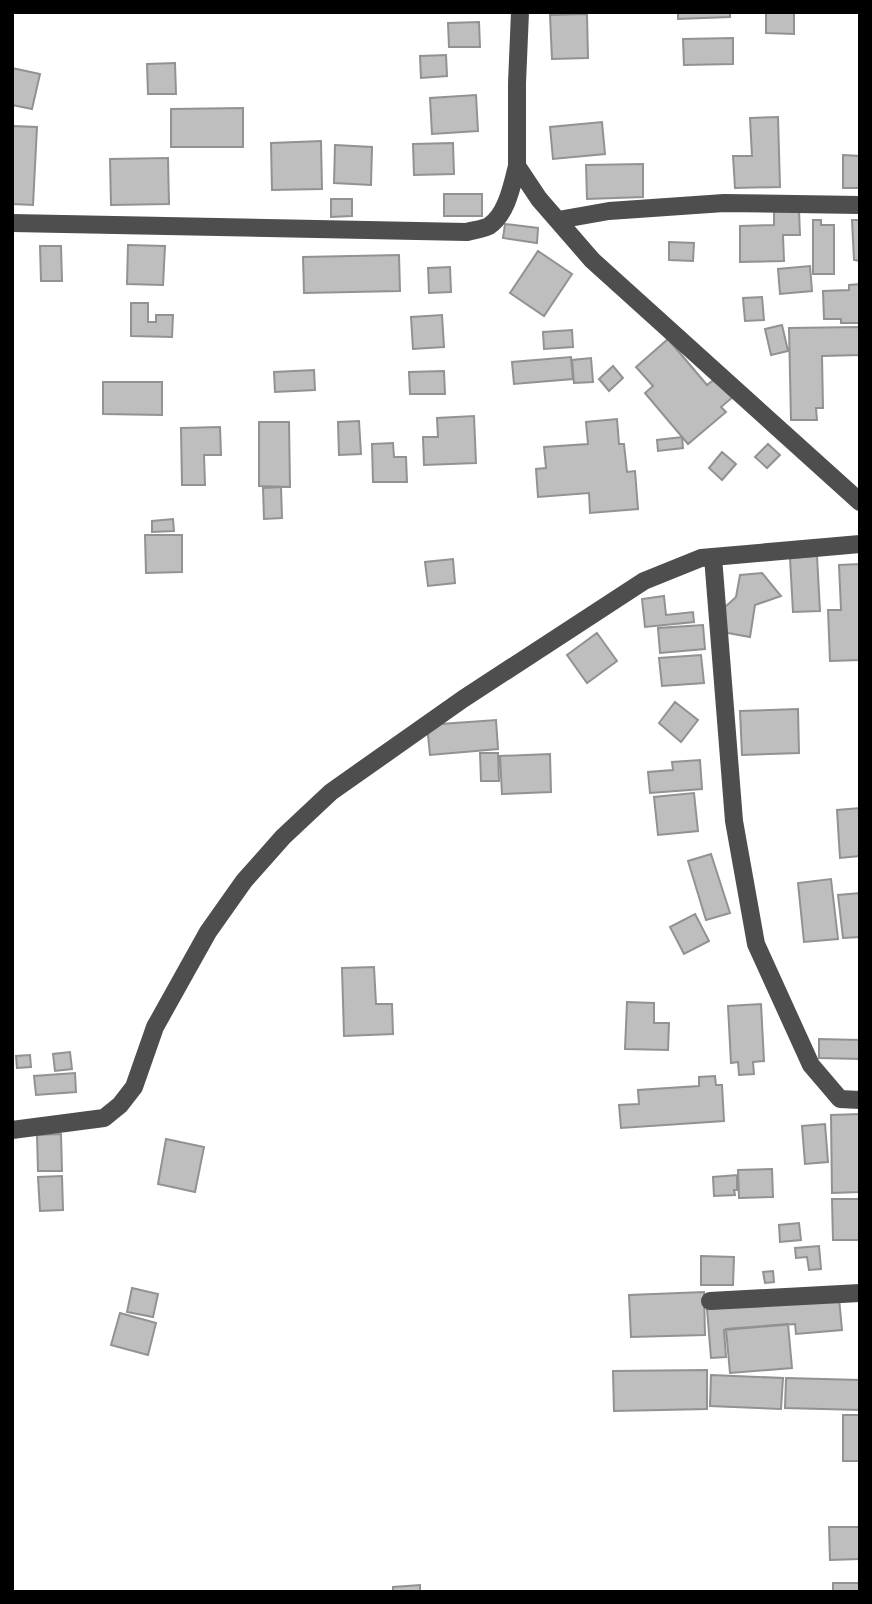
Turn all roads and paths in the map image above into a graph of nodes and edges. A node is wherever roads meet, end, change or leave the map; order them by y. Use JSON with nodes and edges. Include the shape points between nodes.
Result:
{"nodes":[{"id":1,"x":520,"y":12,"type":"edge"},
{"id":2,"x":517,"y":166,"type":"junction"},
{"id":3,"x":860,"y":205,"type":"edge"},
{"id":4,"x":558,"y":220,"type":"junction"},
{"id":5,"x":12,"y":223,"type":"edge"},
{"id":6,"x":860,"y":502,"type":"edge"},
{"id":7,"x":860,"y":544,"type":"edge"},
{"id":8,"x":713,"y":557,"type":"junction"},
{"id":9,"x":860,"y":1100,"type":"edge"},
{"id":10,"x":12,"y":1130,"type":"edge"},
{"id":11,"x":860,"y":1293,"type":"edge"},
{"id":12,"x":709,"y":1301,"type":"dead end"}],
"edges":[{"from":1,"to":2,"type":"street"},
{"from":2,"to":4,"type":"street"},
{"from":2,"to":5,"type":"street","via":[[499,216],[488,226],[467,232]]},
{"from":3,"to":4,"type":"street","via":[[724,203],[609,211]]},
{"from":4,"to":6,"type":"street","via":[[592,260]]},
{"from":7,"to":8,"type":"street"},
{"from":8,"to":9,"type":"street","via":[[734,821],[756,944],[811,1065],[840,1100]]},
{"from":8,"to":10,"type":"street","via":[[644,581],[331,792],[244,881],[208,932],[155,1027],[134,1087],[120,1105],[104,1118]]},
{"from":11,"to":12,"type":"street"}]}
